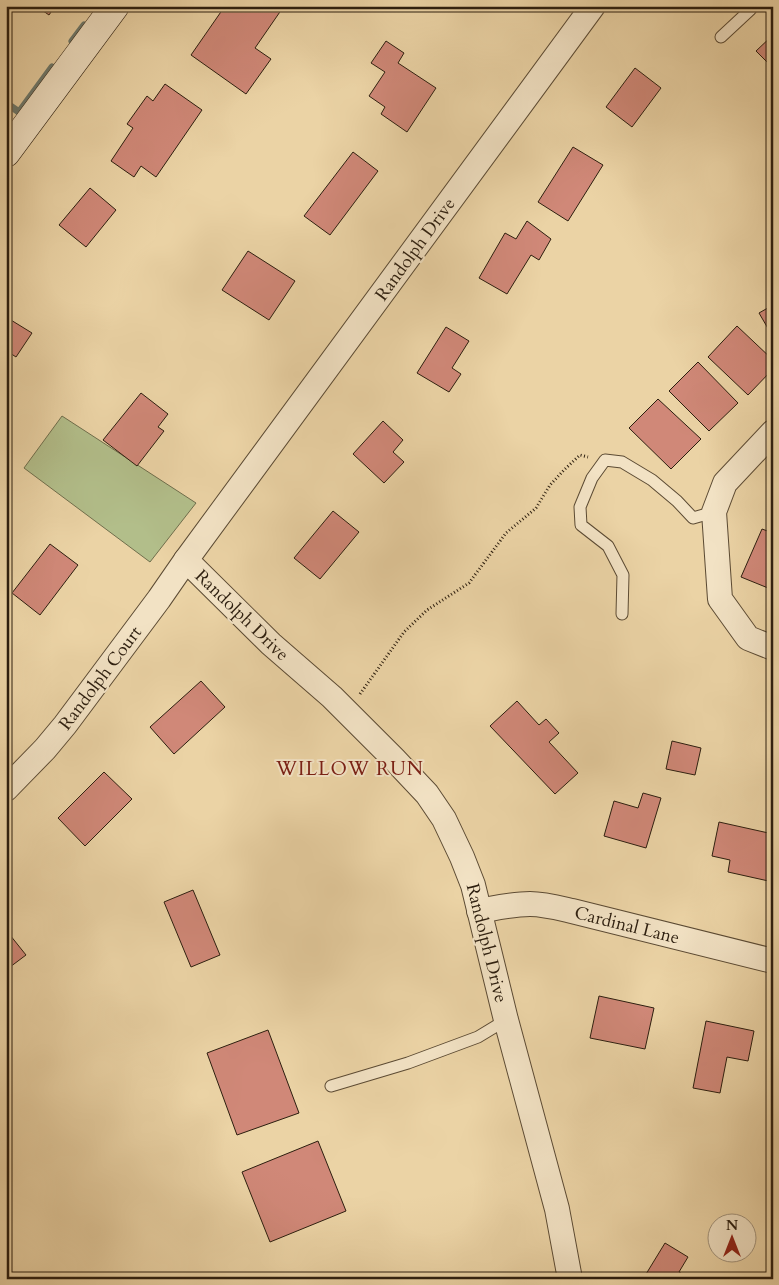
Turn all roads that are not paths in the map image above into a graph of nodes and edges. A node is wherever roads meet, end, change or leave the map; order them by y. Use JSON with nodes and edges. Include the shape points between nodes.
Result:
{"nodes":[{"id":1,"x":115,"y":6,"type":"edge"},
{"id":2,"x":593,"y":6,"type":"edge"},
{"id":3,"x":753,"y":6,"type":"edge"},
{"id":4,"x":721,"y":37,"type":"dead end"},
{"id":5,"x":6,"y":153,"type":"edge"},
{"id":6,"x":773,"y":432,"type":"edge"},
{"id":7,"x":714,"y":512,"type":"junction"},
{"id":8,"x":186,"y":560,"type":"junction"},
{"id":9,"x":622,"y":614,"type":"dead end"},
{"id":10,"x":773,"y":648,"type":"edge"},
{"id":11,"x":6,"y":789,"type":"edge"},
{"id":12,"x":479,"y":911,"type":"junction"},
{"id":13,"x":773,"y":961,"type":"edge"},
{"id":14,"x":506,"y":1020,"type":"junction"},
{"id":15,"x":331,"y":1086,"type":"dead end"},
{"id":16,"x":570,"y":1279,"type":"edge"}],
"edges":[{"from":1,"to":5,"type":"street"},
{"from":2,"to":8,"type":"street","name":"Randolph Drive"},
{"from":3,"to":4,"type":"lane"},
{"from":6,"to":7,"type":"street","via":[[725,483]]},
{"from":7,"to":9,"type":"lane","via":[[693,518],[652,480],[622,462],[605,460],[592,478],[580,507],[581,525],[608,546],[623,575]]},
{"from":7,"to":10,"type":"street","via":[[720,599],[748,638]]},
{"from":8,"to":11,"type":"street","name":"Randolph Court","via":[[65,726]]},
{"from":8,"to":12,"type":"street","name":"Randolph Drive","via":[[271,644],[332,697],[427,794],[444,820],[465,864]]},
{"from":12,"to":13,"type":"street","name":"Cardinal Lane","via":[[511,905],[545,906]]},
{"from":12,"to":14,"type":"street","name":"Randolph Drive"},
{"from":14,"to":15,"type":"lane","via":[[478,1037],[408,1063]]},
{"from":14,"to":16,"type":"street","name":"Randolph Drive","via":[[557,1209]]}]}
